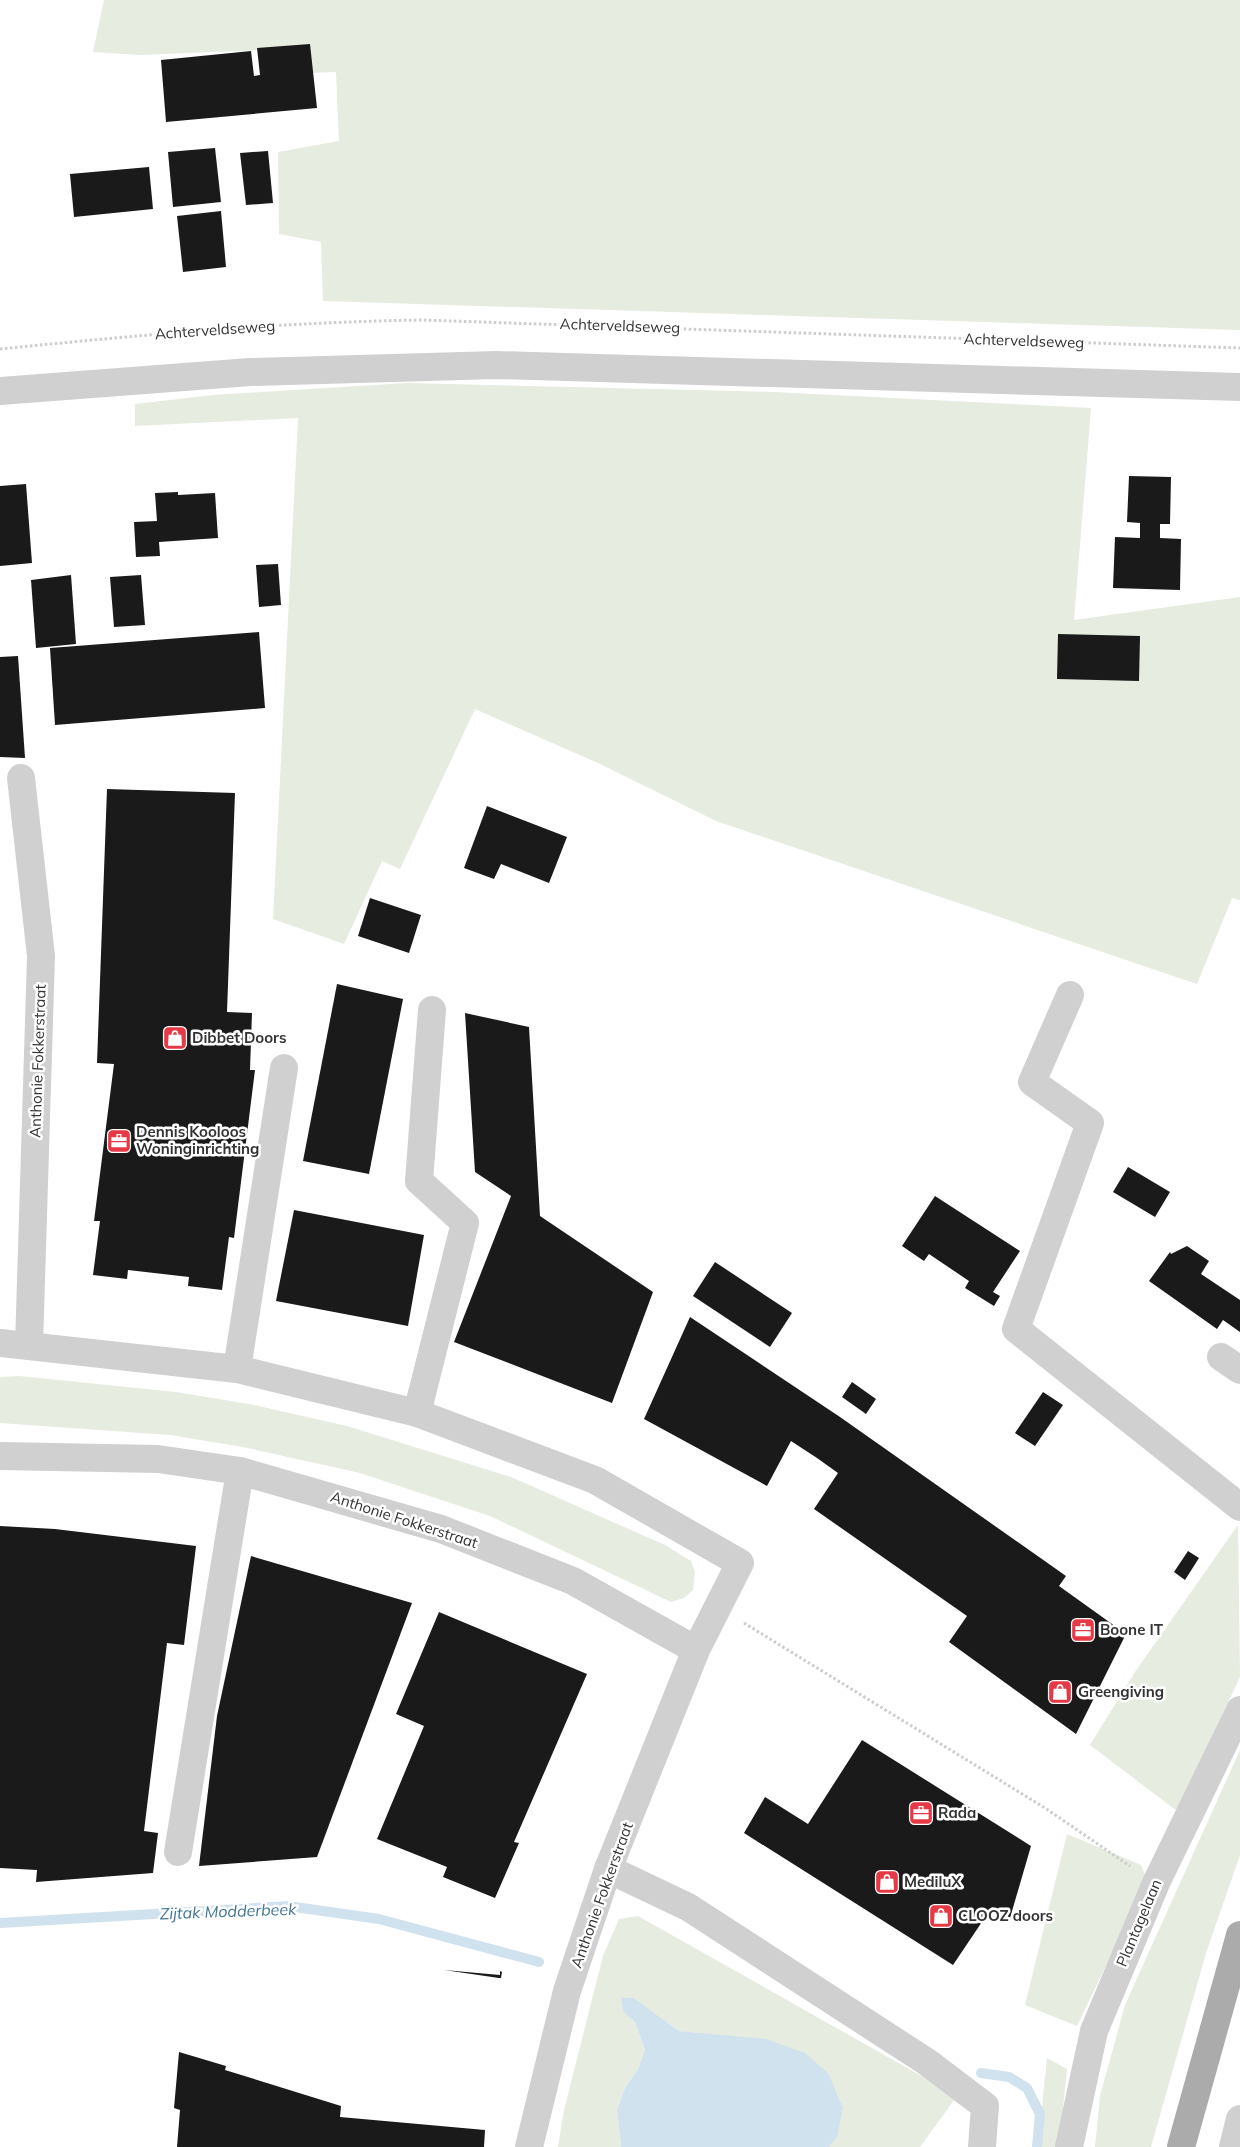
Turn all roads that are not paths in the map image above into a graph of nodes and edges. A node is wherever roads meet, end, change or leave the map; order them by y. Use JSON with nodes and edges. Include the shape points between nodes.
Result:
{"nodes":[{"id":1,"x":1240,"y":387,"type":"edge"},
{"id":2,"x":0,"y":390,"type":"edge"},
{"id":3,"x":21,"y":778,"type":"dead end"},
{"id":4,"x":1070,"y":995,"type":"dead end"},
{"id":5,"x":432,"y":1010,"type":"dead end"},
{"id":6,"x":284,"y":1068,"type":"dead end"},
{"id":7,"x":0,"y":1344,"type":"edge"},
{"id":8,"x":29,"y":1346,"type":"junction"},
{"id":9,"x":237,"y":1369,"type":"junction"},
{"id":10,"x":417,"y":1413,"type":"junction"},
{"id":11,"x":0,"y":1456,"type":"edge"},
{"id":12,"x":240,"y":1471,"type":"junction"},
{"id":13,"x":1240,"y":1507,"type":"edge"},
{"id":14,"x":696,"y":1650,"type":"junction"},
{"id":15,"x":1240,"y":1710,"type":"edge"},
{"id":16,"x":178,"y":1852,"type":"dead end"},
{"id":17,"x":608,"y":1869,"type":"junction"},
{"id":18,"x":1240,"y":1935,"type":"edge"},
{"id":19,"x":529,"y":2147,"type":"edge"},
{"id":20,"x":982,"y":2147,"type":"edge"},
{"id":21,"x":1068,"y":2147,"type":"edge"},
{"id":22,"x":1180,"y":2147,"type":"edge"}],
"edges":[{"from":1,"to":2,"type":"street","via":[[496,365],[250,372]]},
{"from":3,"to":8,"type":"street","name":"Anthonie Fokkerstraat","via":[[41,956]]},
{"from":4,"to":13,"type":"street","via":[[1032,1082],[1090,1123],[1016,1329]]},
{"from":5,"to":10,"type":"street","via":[[419,1181],[465,1223]]},
{"from":6,"to":9,"type":"street"},
{"from":7,"to":8,"type":"street","name":"Anthonie Fokkerstraat"},
{"from":8,"to":9,"type":"street","name":"Anthonie Fokkerstraat"},
{"from":9,"to":10,"type":"street","name":"Anthonie Fokkerstraat"},
{"from":10,"to":14,"type":"street","name":"Anthonie Fokkerstraat","via":[[595,1480],[740,1563]]},
{"from":11,"to":12,"type":"street","name":"Anthonie Fokkerstraat","via":[[158,1459]]},
{"from":12,"to":14,"type":"street","name":"Anthonie Fokkerstraat","via":[[450,1532],[573,1581]]},
{"from":12,"to":16,"type":"street"},
{"from":14,"to":17,"type":"street","name":"Anthonie Fokkerstraat"},
{"from":15,"to":21,"type":"street","name":"Plantagelaan","via":[[1156,1883],[1094,2031]]},
{"from":17,"to":19,"type":"street","name":"Anthonie Fokkerstraat","via":[[568,1991]]},
{"from":17,"to":20,"type":"street","via":[[688,1907],[927,2062],[985,2106]]},
{"from":18,"to":22,"type":"main road"}]}
